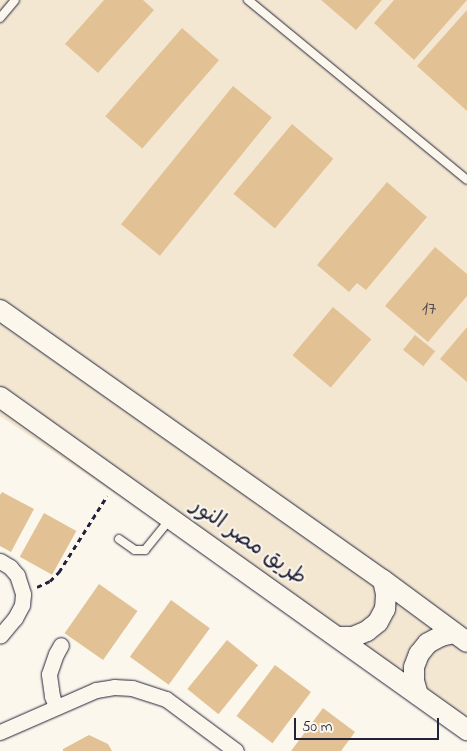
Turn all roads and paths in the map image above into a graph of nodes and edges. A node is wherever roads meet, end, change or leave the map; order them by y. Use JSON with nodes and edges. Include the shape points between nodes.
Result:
{"nodes":[{"id":1,"x":15,"y":0,"type":"edge"},
{"id":2,"x":248,"y":0,"type":"edge"},
{"id":3,"x":0,"y":18,"type":"edge"},
{"id":4,"x":467,"y":180,"type":"edge"},
{"id":5,"x":0,"y":310,"type":"edge"},
{"id":6,"x":0,"y":397,"type":"edge"},
{"id":7,"x":118,"y":479,"type":"junction"},
{"id":8,"x":171,"y":518,"type":"junction"},
{"id":9,"x":119,"y":539,"type":"dead end"},
{"id":10,"x":0,"y":561,"type":"edge"},
{"id":11,"x":383,"y":580,"type":"junction"},
{"id":12,"x":23,"y":594,"type":"junction"},
{"id":13,"x":0,"y":636,"type":"edge"},
{"id":14,"x":339,"y":637,"type":"junction"},
{"id":15,"x":461,"y":638,"type":"edge"},
{"id":16,"x":62,"y":645,"type":"dead end"},
{"id":17,"x":418,"y":695,"type":"junction"},
{"id":18,"x":56,"y":706,"type":"junction"},
{"id":19,"x":467,"y":730,"type":"edge"},
{"id":20,"x":0,"y":732,"type":"edge"},
{"id":21,"x":236,"y":751,"type":"edge"}],
"edges":[{"from":1,"to":3,"type":"lane"},
{"from":2,"to":4,"type":"lane"},
{"from":5,"to":11,"type":"street"},
{"from":6,"to":7,"type":"street","name":"طريق مصر النور"},
{"from":7,"to":8,"type":"street","name":"طريق مصر النور"},
{"from":7,"to":12,"type":"path","via":[[59,572],[50,581]]},
{"from":8,"to":9,"type":"lane","via":[[145,550],[135,550]]},
{"from":8,"to":14,"type":"street","name":"طريق مصر النور"},
{"from":10,"to":12,"type":"street","via":[[17,575]]},
{"from":11,"to":14,"type":"street","via":[[385,609],[378,622],[353,637]]},
{"from":11,"to":15,"type":"street"},
{"from":12,"to":13,"type":"street","via":[[22,605],[15,618]]},
{"from":14,"to":17,"type":"street","name":"طريق مصر النور"},
{"from":15,"to":17,"type":"street","via":[[441,636],[428,643],[419,654],[414,667]]},
{"from":16,"to":18,"type":"street","via":[[49,674]]},
{"from":17,"to":19,"type":"street","name":"طريق مصر النور"},
{"from":18,"to":20,"type":"street"},
{"from":18,"to":21,"type":"street","via":[[96,690],[114,687],[149,692],[166,699]]}]}
